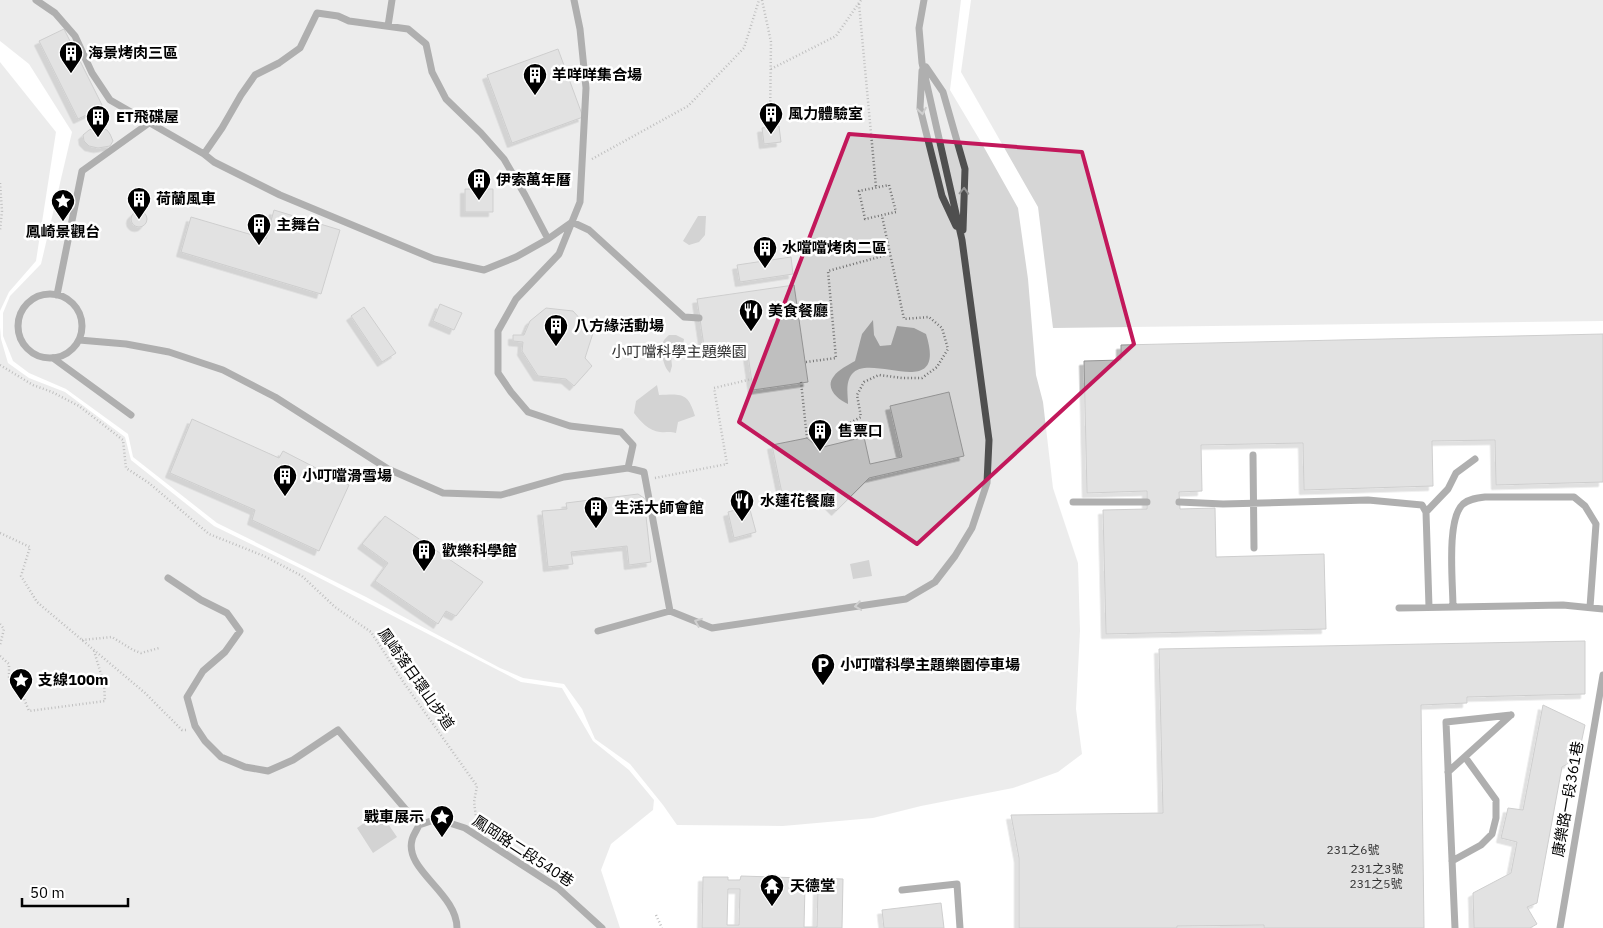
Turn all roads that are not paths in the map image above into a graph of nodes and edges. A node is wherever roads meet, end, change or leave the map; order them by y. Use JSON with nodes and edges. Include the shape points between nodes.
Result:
{"nodes":[{"id":1,"x":36,"y":0,"type":"edge"},
{"id":2,"x":392,"y":0,"type":"edge"},
{"id":3,"x":574,"y":0,"type":"edge"},
{"id":4,"x":924,"y":0,"type":"edge"},
{"id":5,"x":388,"y":26,"type":"junction"},
{"id":6,"x":922,"y":63,"type":"junction"},
{"id":7,"x":149,"y":123,"type":"junction"},
{"id":8,"x":204,"y":154,"type":"junction"},
{"id":9,"x":572,"y":222,"type":"junction"},
{"id":10,"x":548,"y":239,"type":"junction"},
{"id":11,"x":962,"y":240,"type":"junction"},
{"id":12,"x":57,"y":295,"type":"junction"},
{"id":13,"x":699,"y":318,"type":"dead end"},
{"id":14,"x":79,"y":340,"type":"junction"},
{"id":15,"x":53,"y":358,"type":"junction"},
{"id":16,"x":130,"y":414,"type":"dead end"},
{"id":17,"x":1253,"y":455,"type":"dead end"},
{"id":18,"x":1475,"y":459,"type":"dead end"},
{"id":19,"x":628,"y":468,"type":"junction"},
{"id":20,"x":1073,"y":502,"type":"dead end"},
{"id":21,"x":1147,"y":502,"type":"dead end"},
{"id":22,"x":1179,"y":502,"type":"dead end"},
{"id":23,"x":1254,"y":503,"type":"junction"},
{"id":24,"x":1426,"y":512,"type":"junction"},
{"id":25,"x":1254,"y":548,"type":"dead end"},
{"id":26,"x":168,"y":578,"type":"dead end"},
{"id":27,"x":1429,"y":607,"type":"junction"},
{"id":28,"x":1453,"y":607,"type":"junction"},
{"id":29,"x":1590,"y":607,"type":"junction"},
{"id":30,"x":1399,"y":608,"type":"dead end"},
{"id":31,"x":1603,"y":609,"type":"edge"},
{"id":32,"x":670,"y":611,"type":"junction"},
{"id":33,"x":598,"y":632,"type":"dead end"},
{"id":34,"x":1603,"y":675,"type":"edge"},
{"id":35,"x":1464,"y":757,"type":"junction"},
{"id":36,"x":1448,"y":772,"type":"junction"},
{"id":37,"x":419,"y":825,"type":"junction"},
{"id":38,"x":1452,"y":861,"type":"junction"},
{"id":39,"x":902,"y":890,"type":"dead end"},
{"id":40,"x":457,"y":928,"type":"edge"},
{"id":41,"x":602,"y":928,"type":"edge"},
{"id":42,"x":960,"y":928,"type":"edge"},
{"id":43,"x":1454,"y":928,"type":"edge"},
{"id":44,"x":1560,"y":928,"type":"edge"}],
"edges":[{"from":1,"to":7,"type":"lane","via":[[55,13],[75,36],[92,73],[110,100]]},
{"from":2,"to":5,"type":"lane"},
{"from":3,"to":9,"type":"lane","via":[[586,88],[580,202]]},
{"from":4,"to":6,"type":"lane","via":[[919,28]]},
{"from":5,"to":8,"type":"lane","via":[[317,13],[300,48],[255,75]]},
{"from":5,"to":10,"type":"lane","via":[[408,29],[426,44],[432,72],[446,99],[504,159]]},
{"from":6,"to":11,"type":"lane"},
{"from":6,"to":11,"type":"lane","one_way":true,"via":[[920,108],[942,196]]},
{"from":11,"to":6,"type":"lane","one_way":true,"via":[[965,169],[943,92]]},
{"from":7,"to":8,"type":"lane"},
{"from":7,"to":12,"type":"lane","via":[[82,171]]},
{"from":8,"to":10,"type":"lane","via":[[280,195],[434,259],[484,270]]},
{"from":9,"to":10,"type":"lane"},
{"from":9,"to":13,"type":"lane","via":[[589,230],[684,317]]},
{"from":9,"to":19,"type":"lane","via":[[559,254],[516,298],[498,331],[498,373],[528,412],[570,426],[621,432],[633,445]]},
{"from":11,"to":32,"type":"lane","one_way":true,"via":[[989,440],[987,483],[972,528],[955,556],[934,582],[906,599],[712,628]]},
{"from":12,"to":14,"type":"lane","via":[[74,305],[79,313],[82,331]]},
{"from":12,"to":15,"type":"lane","via":[[35,298],[20,314],[18,324],[19,335],[28,349],[42,358]]},
{"from":14,"to":15,"type":"lane","via":[[73,349]]},
{"from":14,"to":19,"type":"lane","via":[[169,352],[223,370],[275,397],[388,469],[443,493],[501,495],[564,477]]},
{"from":15,"to":16,"type":"lane"},
{"from":17,"to":23,"type":"lane"},
{"from":18,"to":24,"type":"lane","via":[[1456,473],[1448,489]]},
{"from":19,"to":32,"type":"lane","via":[[644,472]]},
{"from":20,"to":21,"type":"lane"},
{"from":22,"to":23,"type":"lane"},
{"from":23,"to":24,"type":"lane","via":[[1368,500],[1422,505]]},
{"from":23,"to":25,"type":"lane"},
{"from":24,"to":27,"type":"lane"},
{"from":26,"to":37,"type":"lane","via":[[227,613],[240,630],[225,652],[203,671],[187,697],[195,726],[205,741],[222,757],[244,767],[268,770],[293,760],[338,730]]},
{"from":27,"to":28,"type":"lane"},
{"from":27,"to":30,"type":"lane"},
{"from":28,"to":29,"type":"lane"},
{"from":28,"to":29,"type":"lane","via":[[1452,536],[1459,509],[1474,498],[1505,497],[1574,497],[1585,506],[1596,524]]},
{"from":29,"to":31,"type":"lane"},
{"from":32,"to":33,"type":"lane"},
{"from":34,"to":44,"type":"lane","name":"康樂路一段361巷"},
{"from":35,"to":36,"type":"lane"},
{"from":35,"to":36,"type":"lane","via":[[1511,715],[1446,722]]},
{"from":35,"to":38,"type":"lane","via":[[1496,800],[1496,818],[1492,834],[1481,845]]},
{"from":36,"to":38,"type":"lane"},
{"from":37,"to":40,"type":"lane","via":[[411,840],[412,858],[450,903]]},
{"from":37,"to":41,"type":"lane","name":"鳳岡路二段540巷","via":[[438,819],[465,828],[558,888]]},
{"from":38,"to":43,"type":"lane"},
{"from":39,"to":42,"type":"lane","via":[[957,884]]}]}
